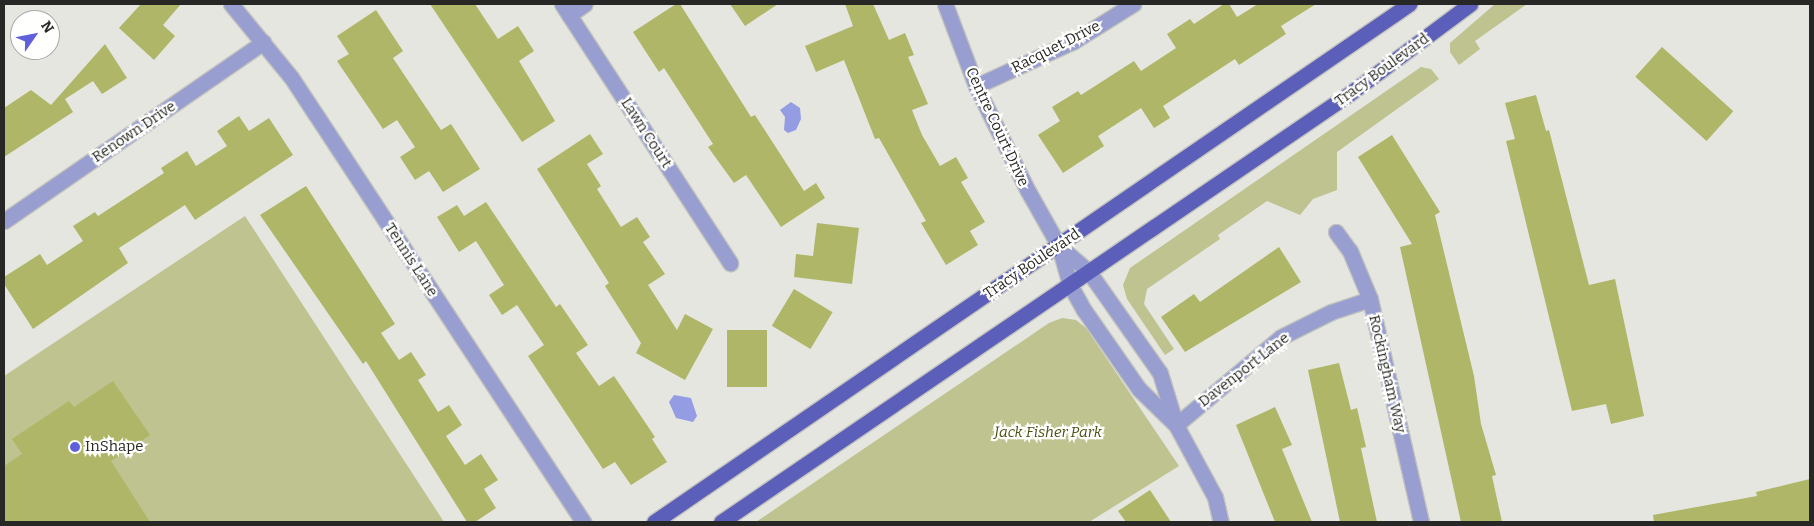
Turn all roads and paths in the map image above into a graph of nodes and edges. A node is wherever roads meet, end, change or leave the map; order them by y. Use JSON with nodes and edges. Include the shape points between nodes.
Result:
{"nodes":[{"id":1,"x":231,"y":4,"type":"edge"},
{"id":2,"x":585,"y":4,"type":"edge"},
{"id":3,"x":946,"y":4,"type":"edge"},
{"id":4,"x":1133,"y":4,"type":"edge"},
{"id":5,"x":1408,"y":4,"type":"edge"},
{"id":6,"x":1470,"y":4,"type":"edge"},
{"id":7,"x":565,"y":9,"type":"edge"},
{"id":8,"x":263,"y":42,"type":"junction"},
{"id":9,"x":976,"y":86,"type":"junction"},
{"id":10,"x":4,"y":221,"type":"edge"},
{"id":11,"x":1336,"y":232,"type":"dead end"},
{"id":12,"x":1059,"y":246,"type":"junction"},
{"id":13,"x":730,"y":263,"type":"dead end"},
{"id":14,"x":1089,"y":272,"type":"junction"},
{"id":15,"x":1070,"y":285,"type":"junction"},
{"id":16,"x":1370,"y":299,"type":"junction"},
{"id":17,"x":1176,"y":425,"type":"junction"},
{"id":18,"x":583,"y":522,"type":"edge"},
{"id":19,"x":654,"y":522,"type":"edge"},
{"id":20,"x":721,"y":522,"type":"edge"},
{"id":21,"x":1221,"y":522,"type":"edge"},
{"id":22,"x":1421,"y":522,"type":"edge"}],
"edges":[{"from":1,"to":8,"type":"street","name":"Tennis Lane"},
{"from":2,"to":7,"type":"street"},
{"from":3,"to":9,"type":"street","name":"Centre Court Drive"},
{"from":4,"to":9,"type":"street","name":"Racquet Drive","via":[[1074,41]]},
{"from":5,"to":12,"type":"main road","name":"Tracy Boulevard"},
{"from":6,"to":14,"type":"main road","name":"Tracy Boulevard","via":[[1380,72]]},
{"from":7,"to":13,"type":"street","name":"Lawn Court"},
{"from":8,"to":10,"type":"street","name":"Renown Drive"},
{"from":8,"to":18,"type":"street","name":"Tennis Lane","via":[[316,115]]},
{"from":9,"to":12,"type":"street","name":"Centre Court Drive"},
{"from":11,"to":16,"type":"street","name":"Rockingham Way","via":[[1350,251]]},
{"from":12,"to":14,"type":"street","name":"Centre Court Drive"},
{"from":12,"to":15,"type":"street","name":"Centre Court Drive"},
{"from":12,"to":19,"type":"main road","name":"Tracy Boulevard"},
{"from":14,"to":15,"type":"main road","name":"Tracy Boulevard"},
{"from":14,"to":17,"type":"street","name":"Centre Court Drive","via":[[1160,374]]},
{"from":15,"to":17,"type":"street","name":"Centre Court Drive","via":[[1139,389]]},
{"from":15,"to":20,"type":"main road","name":"Tracy Boulevard"},
{"from":16,"to":17,"type":"street","name":"Davenport Lane","via":[[1331,312],[1281,338]]},
{"from":16,"to":22,"type":"street","name":"Rockingham Way"},
{"from":17,"to":21,"type":"street","name":"Centre Court Drive","via":[[1215,496]]}]}
